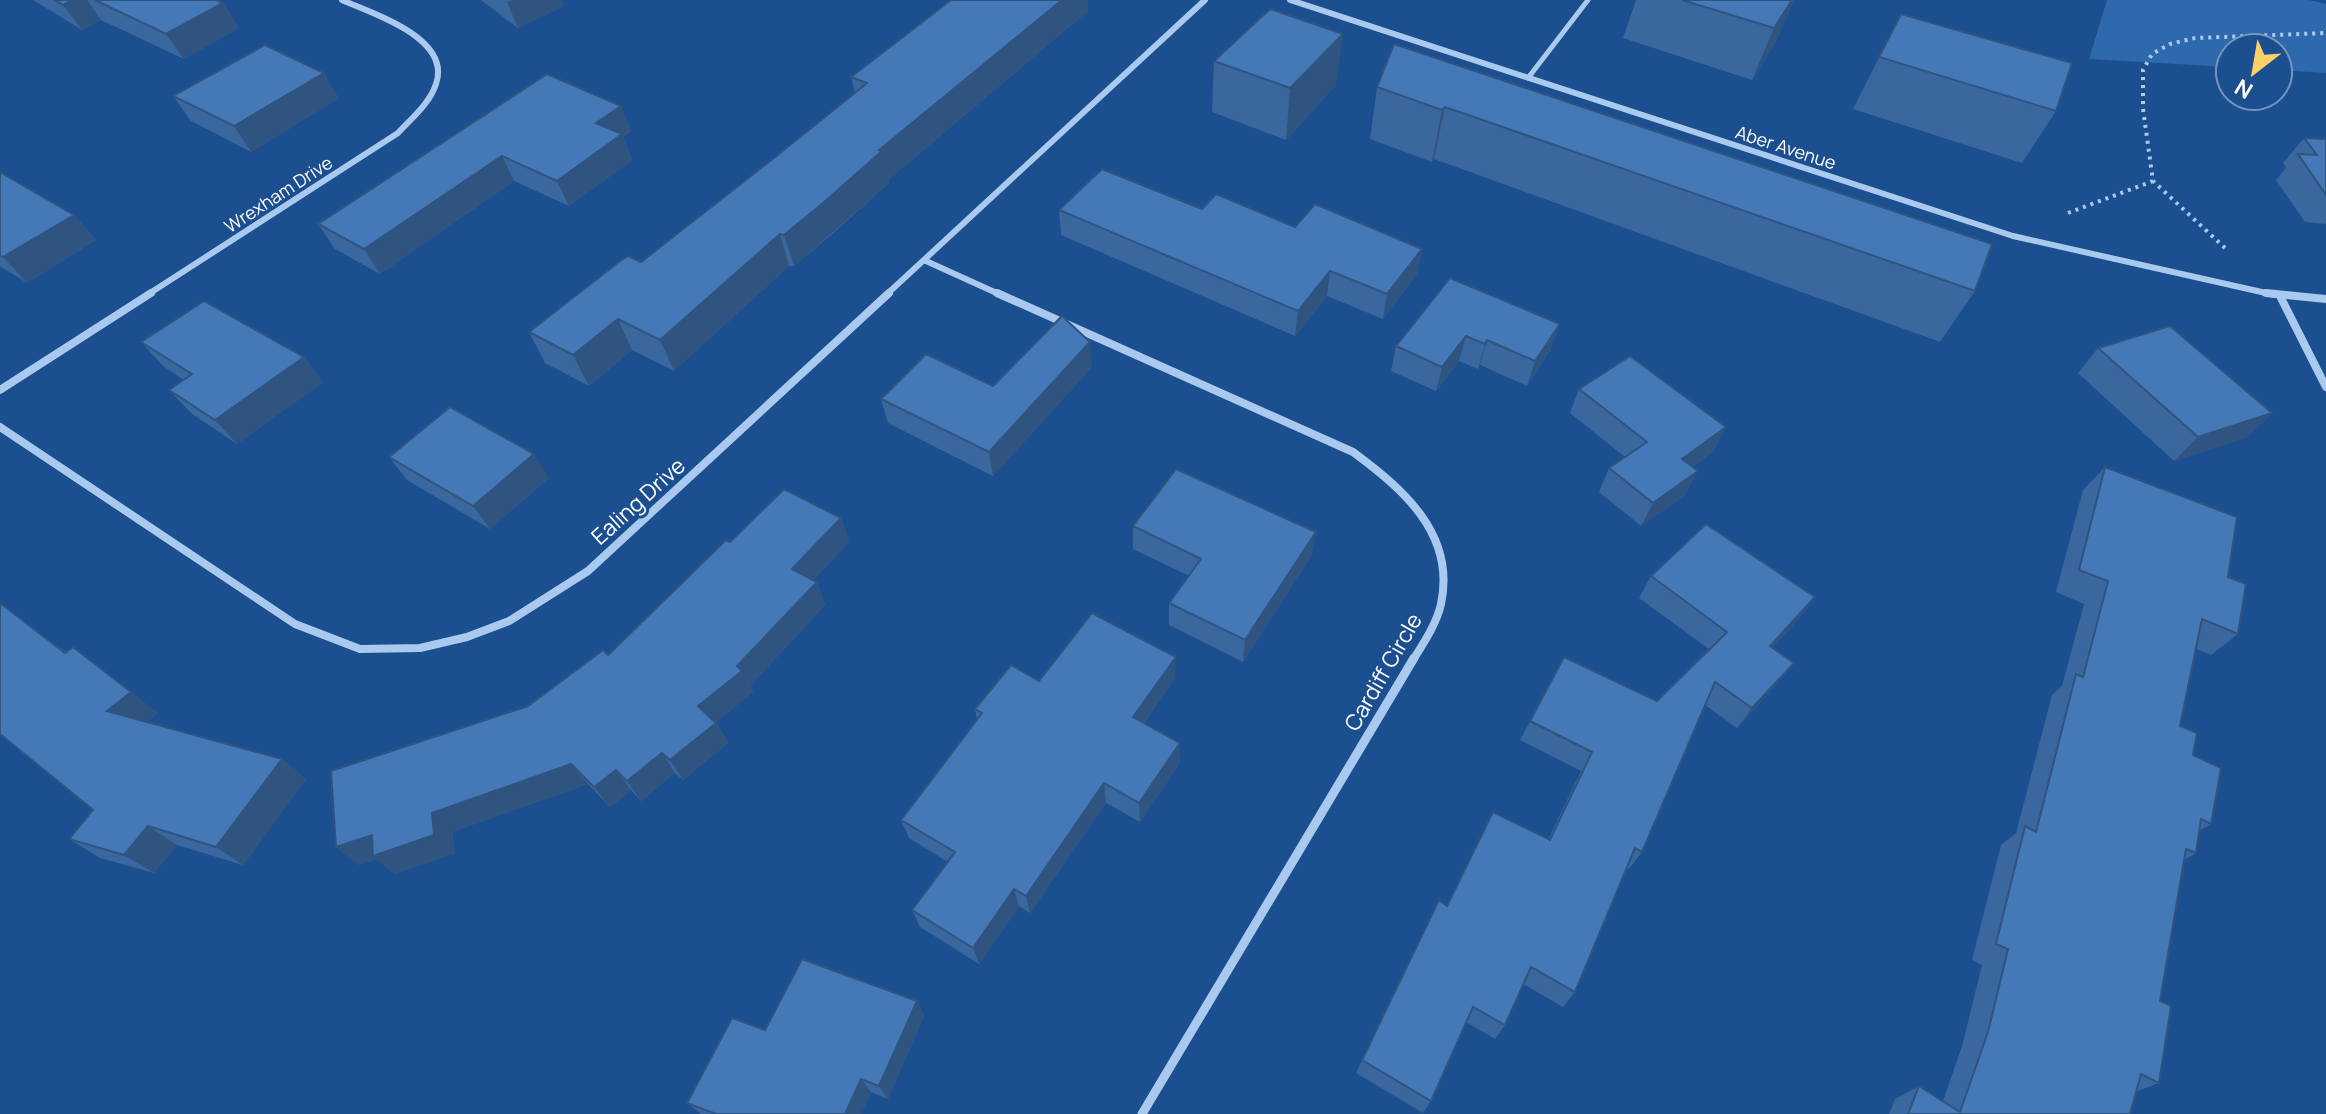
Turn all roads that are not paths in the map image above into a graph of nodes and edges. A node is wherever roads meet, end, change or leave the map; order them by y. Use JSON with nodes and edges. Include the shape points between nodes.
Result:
{"nodes":[{"id":1,"x":342,"y":0,"type":"edge"},
{"id":2,"x":1205,"y":0,"type":"edge"},
{"id":3,"x":1290,"y":0,"type":"edge"},
{"id":4,"x":1588,"y":0,"type":"edge"},
{"id":5,"x":1528,"y":78,"type":"junction"},
{"id":6,"x":926,"y":261,"type":"junction"},
{"id":7,"x":2280,"y":296,"type":"junction"},
{"id":8,"x":2326,"y":299,"type":"edge"},
{"id":9,"x":2326,"y":387,"type":"edge"},
{"id":10,"x":0,"y":390,"type":"edge"},
{"id":11,"x":0,"y":427,"type":"edge"},
{"id":12,"x":1142,"y":1114,"type":"edge"}],
"edges":[{"from":1,"to":10,"type":"street","name":"Wrexham Drive","via":[[417,34],[433,49],[440,64],[434,95],[420,113],[398,133]]},
{"from":2,"to":6,"type":"street","name":"Ealing Drive"},
{"from":3,"to":5,"type":"street","name":"Aber Avenue"},
{"from":4,"to":5,"type":"lane"},
{"from":5,"to":7,"type":"street","name":"Aber Avenue","via":[[2013,236]]},
{"from":6,"to":11,"type":"street","name":"Ealing Drive","via":[[588,571],[541,606],[457,643],[361,650],[317,635]]},
{"from":6,"to":12,"type":"street","name":"Cardiff Circle","via":[[1353,452],[1399,486],[1429,527],[1444,565],[1441,606],[1421,647]]},
{"from":7,"to":8,"type":"street","name":"Aber Avenue"},
{"from":7,"to":9,"type":"street"}]}
